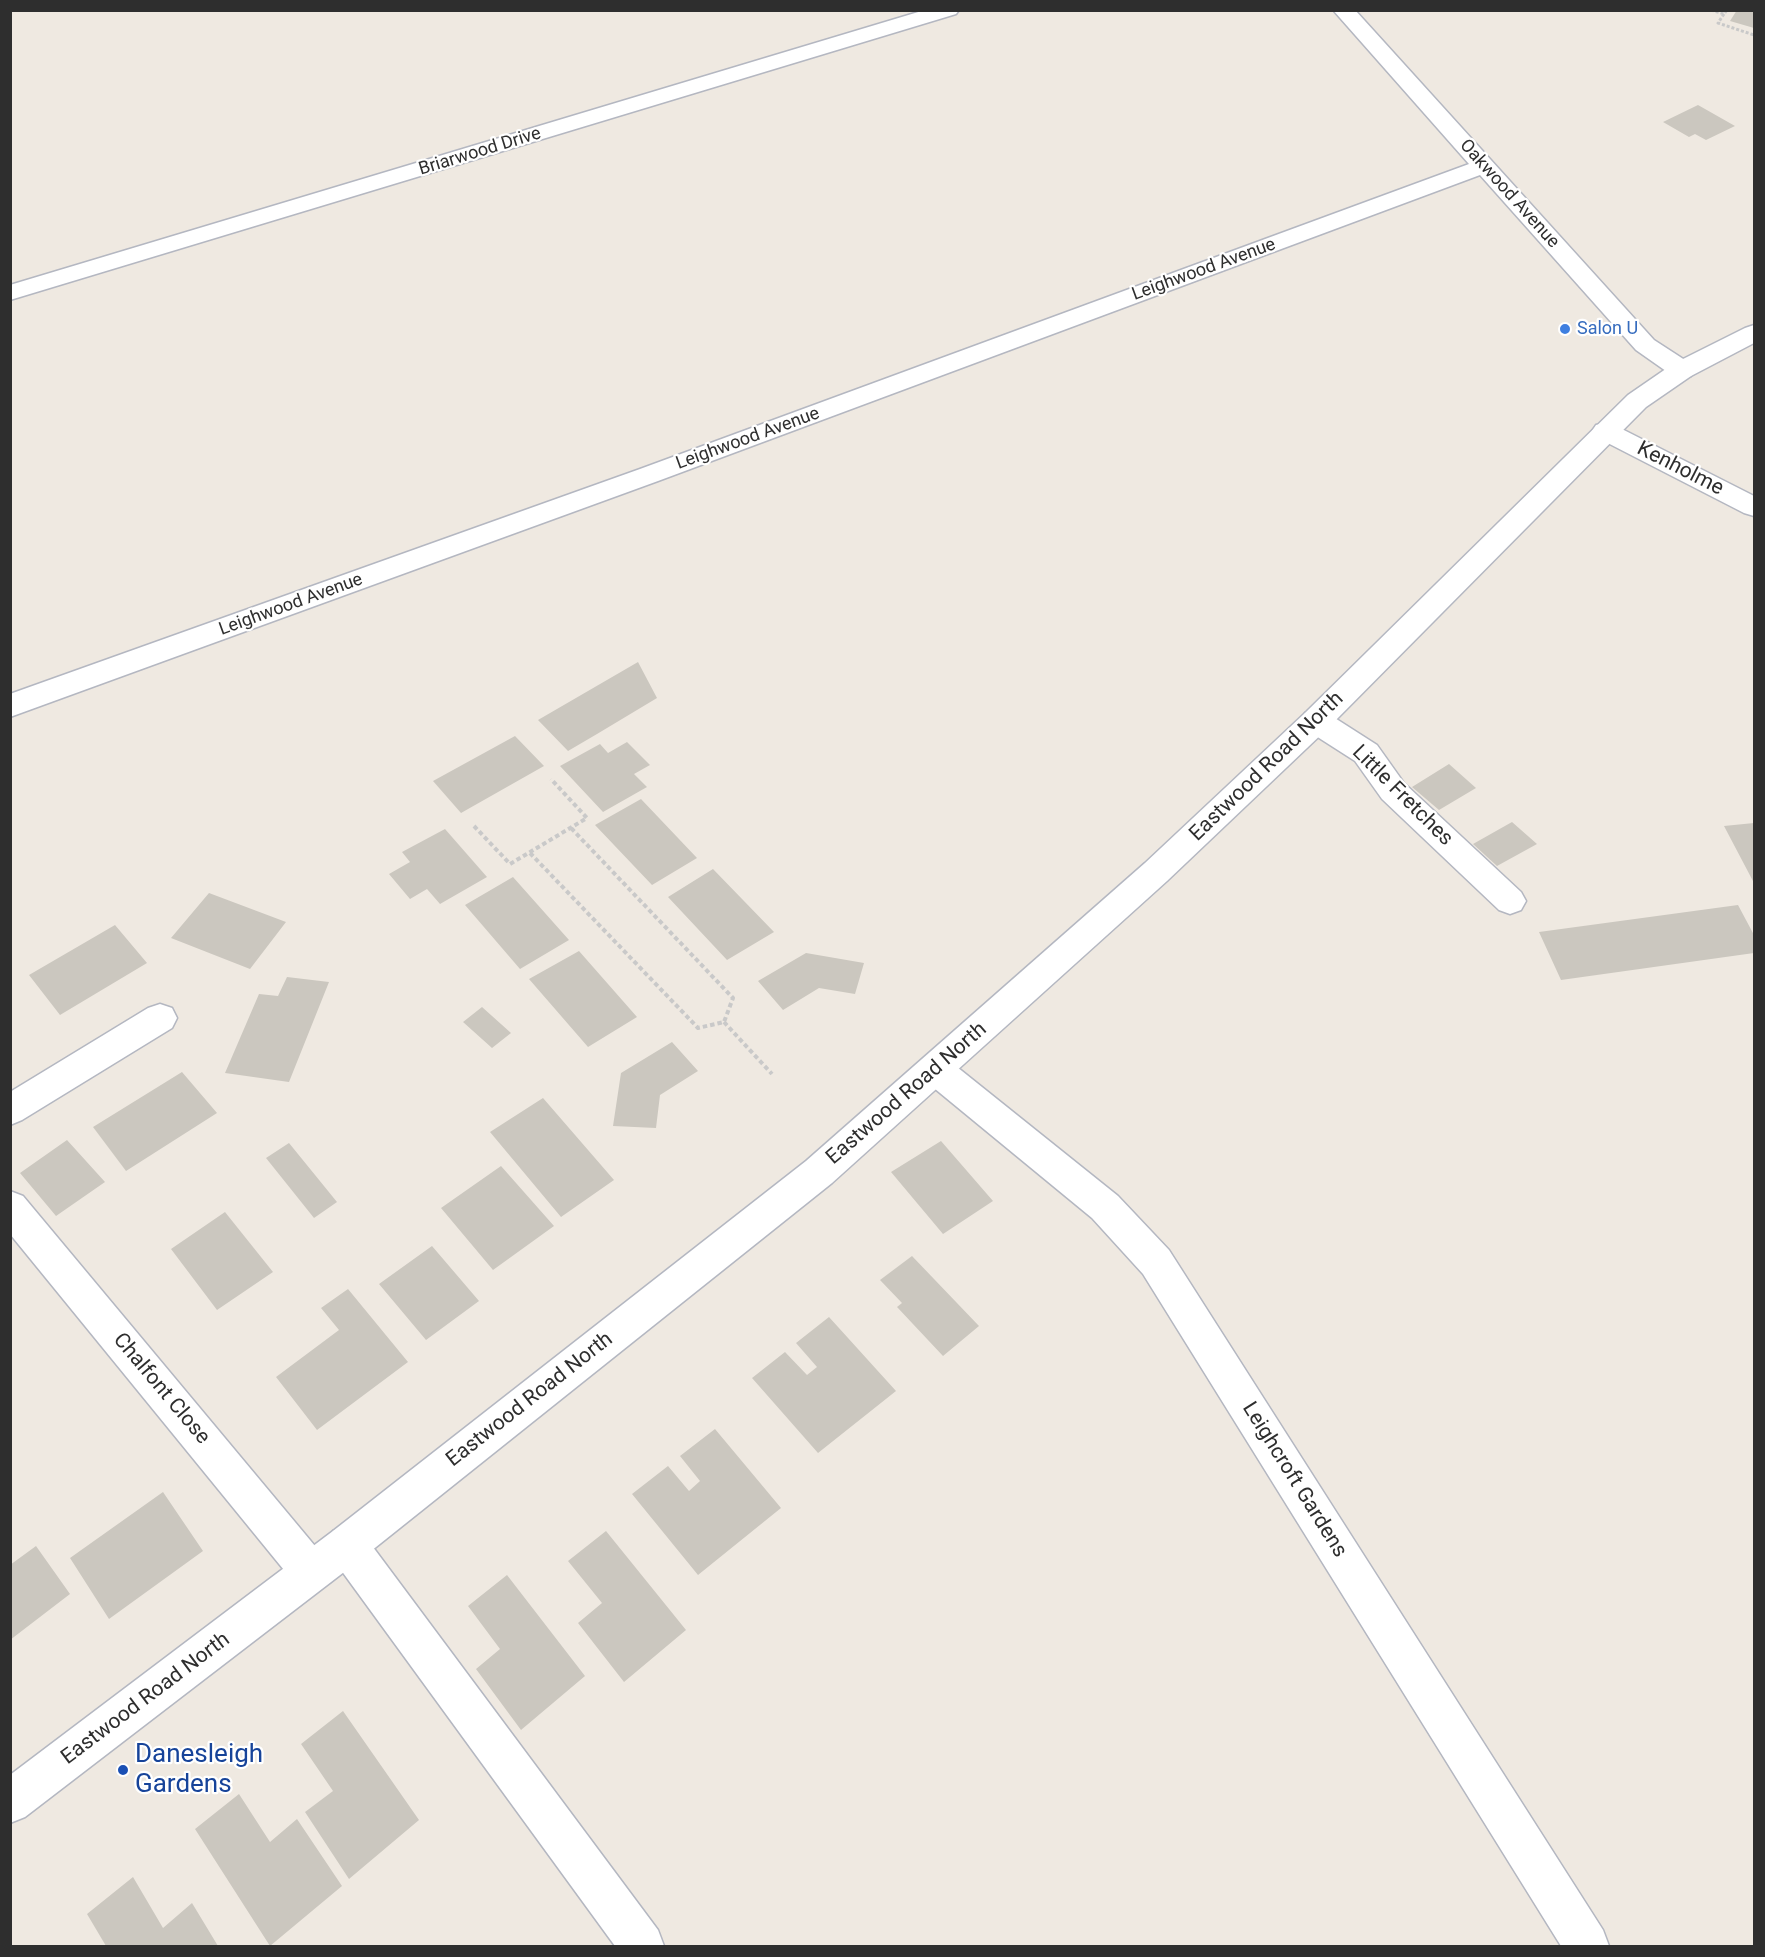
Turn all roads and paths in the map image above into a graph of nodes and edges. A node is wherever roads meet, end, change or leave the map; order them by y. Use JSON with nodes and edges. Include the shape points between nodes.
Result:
{"nodes":[{"id":1,"x":949,"y":10,"type":"edge"},
{"id":2,"x":1343,"y":10,"type":"edge"},
{"id":3,"x":1711,"y":10,"type":"edge"},
{"id":4,"x":1727,"y":10,"type":"edge"},
{"id":5,"x":1724,"y":14,"type":"junction"},
{"id":6,"x":1755,"y":35,"type":"edge"},
{"id":7,"x":1484,"y":166,"type":"junction"},
{"id":8,"x":10,"y":293,"type":"edge"},
{"id":9,"x":1755,"y":333,"type":"edge"},
{"id":10,"x":1682,"y":370,"type":"junction"},
{"id":11,"x":1605,"y":431,"type":"junction"},
{"id":12,"x":1755,"y":507,"type":"edge"},
{"id":13,"x":10,"y":706,"type":"edge"},
{"id":14,"x":1316,"y":721,"type":"junction"},
{"id":15,"x":551,"y":779,"type":"dead end"},
{"id":16,"x":474,"y":826,"type":"dead end"},
{"id":17,"x":571,"y":828,"type":"junction"},
{"id":18,"x":530,"y":852,"type":"junction"},
{"id":19,"x":1510,"y":901,"type":"dead end"},
{"id":20,"x":160,"y":1018,"type":"dead end"},
{"id":21,"x":724,"y":1022,"type":"junction"},
{"id":22,"x":935,"y":1069,"type":"junction"},
{"id":23,"x":772,"y":1074,"type":"dead end"},
{"id":24,"x":10,"y":1110,"type":"edge"},
{"id":25,"x":10,"y":1207,"type":"edge"},
{"id":26,"x":347,"y":1545,"type":"junction"},
{"id":27,"x":311,"y":1572,"type":"junction"},
{"id":28,"x":10,"y":1802,"type":"edge"},
{"id":29,"x":642,"y":1947,"type":"edge"},
{"id":30,"x":1587,"y":1947,"type":"edge"}],
"edges":[{"from":1,"to":8,"type":"street","name":"Briarwood Drive"},
{"from":2,"to":7,"type":"street","name":"Oakwood Avenue"},
{"from":3,"to":5,"type":"path"},
{"from":4,"to":5,"type":"path"},
{"from":5,"to":6,"type":"path","via":[[1718,23]]},
{"from":7,"to":10,"type":"street","name":"Oakwood Avenue","via":[[1645,345]]},
{"from":7,"to":13,"type":"street","name":"Leighwood Avenue"},
{"from":9,"to":10,"type":"street","name":"Eastwood Road North"},
{"from":10,"to":11,"type":"street","name":"Eastwood Road North","via":[[1637,401]]},
{"from":11,"to":12,"type":"street","name":"Kenholme"},
{"from":11,"to":14,"type":"street","name":"Eastwood Road North"},
{"from":14,"to":19,"type":"street","name":"Little Fretches","via":[[1366,753],[1393,791]]},
{"from":14,"to":22,"type":"street","name":"Eastwood Road North","via":[[1156,872]]},
{"from":15,"to":17,"type":"path","via":[[587,818]]},
{"from":16,"to":18,"type":"path","via":[[510,864]]},
{"from":17,"to":18,"type":"path"},
{"from":17,"to":21,"type":"path","via":[[733,998]]},
{"from":18,"to":21,"type":"path","via":[[698,1028]]},
{"from":20,"to":24,"type":"street"},
{"from":21,"to":23,"type":"path"},
{"from":22,"to":26,"type":"street","name":"Eastwood Road North","via":[[791,1195]]},
{"from":22,"to":30,"type":"street","name":"Leighcroft Gardens","via":[[1104,1207],[1156,1262]]},
{"from":25,"to":27,"type":"street","name":"Chalfont Close"},
{"from":26,"to":27,"type":"street","name":"Eastwood Road North"},
{"from":26,"to":29,"type":"street"},
{"from":27,"to":28,"type":"street","name":"Eastwood Road North"}]}
